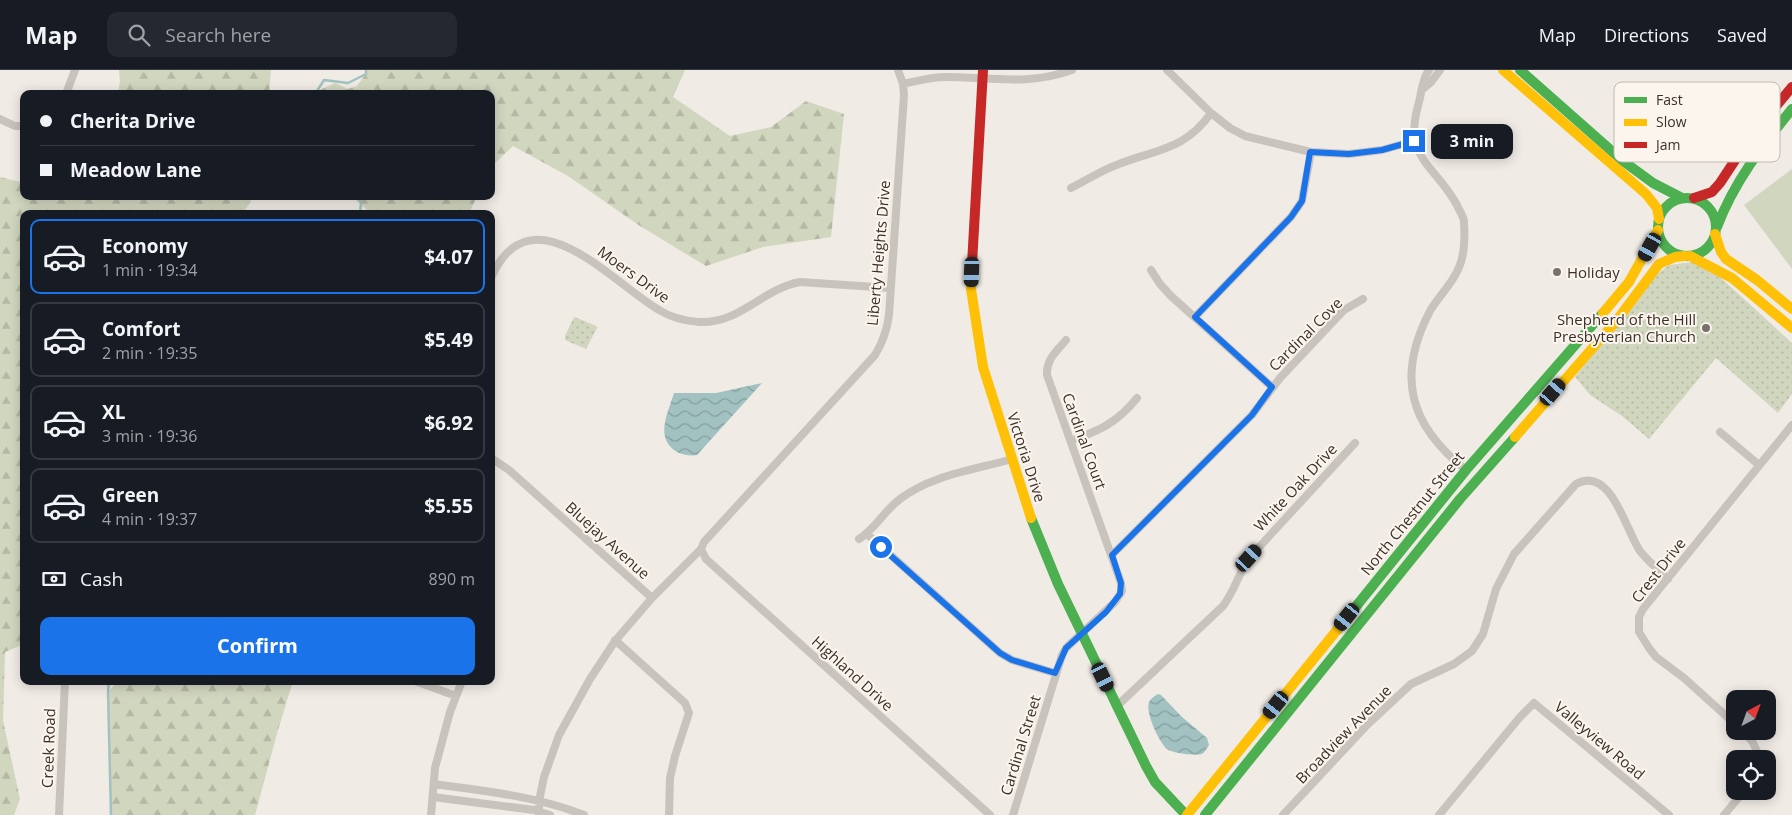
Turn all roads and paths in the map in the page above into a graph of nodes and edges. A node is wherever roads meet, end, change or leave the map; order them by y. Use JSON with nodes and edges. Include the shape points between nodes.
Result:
{"nodes":[{"id":1,"x":75,"y":70,"type":"edge"},
{"id":2,"x":898,"y":70,"type":"edge"},
{"id":3,"x":1072,"y":70,"type":"edge"},
{"id":4,"x":1167,"y":70,"type":"edge"},
{"id":5,"x":1429,"y":70,"type":"edge"},
{"id":6,"x":1440,"y":70,"type":"edge"},
{"id":7,"x":1503,"y":70,"type":"edge"},
{"id":8,"x":1520,"y":70,"type":"edge"},
{"id":9,"x":983,"y":75,"type":"edge"},
{"id":10,"x":903,"y":84,"type":"junction"},
{"id":11,"x":1792,"y":87,"type":"edge"},
{"id":12,"x":1423,"y":89,"type":"junction"},
{"id":13,"x":68,"y":90,"type":"edge"},
{"id":14,"x":1780,"y":101,"type":"edge"},
{"id":15,"x":1792,"y":109,"type":"edge"},
{"id":16,"x":1211,"y":113,"type":"junction"},
{"id":17,"x":0,"y":119,"type":"edge"},
{"id":18,"x":1780,"y":123,"type":"edge"},
{"id":19,"x":20,"y":126,"type":"edge"},
{"id":20,"x":1414,"y":141,"type":"junction"},
{"id":21,"x":1310,"y":152,"type":"junction"},
{"id":22,"x":1614,"y":153,"type":"edge"},
{"id":23,"x":1624,"y":162,"type":"edge"},
{"id":24,"x":1734,"y":162,"type":"edge"},
{"id":25,"x":1750,"y":162,"type":"edge"},
{"id":26,"x":1071,"y":188,"type":"dead end"},
{"id":27,"x":1682,"y":198,"type":"junction"},
{"id":28,"x":1694,"y":198,"type":"junction"},
{"id":29,"x":1659,"y":218,"type":"junction"},
{"id":30,"x":1658,"y":230,"type":"junction"},
{"id":31,"x":1716,"y":231,"type":"junction"},
{"id":32,"x":1688,"y":256,"type":"junction"},
{"id":33,"x":495,"y":270,"type":"edge"},
{"id":34,"x":1151,"y":270,"type":"dead end"},
{"id":35,"x":891,"y":288,"type":"junction"},
{"id":36,"x":1363,"y":299,"type":"dead end"},
{"id":37,"x":1792,"y":309,"type":"edge"},
{"id":38,"x":1195,"y":317,"type":"junction"},
{"id":39,"x":1792,"y":328,"type":"edge"},
{"id":40,"x":1066,"y":340,"type":"dead end"},
{"id":41,"x":1272,"y":387,"type":"junction"},
{"id":42,"x":1137,"y":398,"type":"dead end"},
{"id":43,"x":1792,"y":425,"type":"edge"},
{"id":44,"x":1720,"y":432,"type":"dead end"},
{"id":45,"x":1071,"y":442,"type":"junction"},
{"id":46,"x":1355,"y":443,"type":"dead end"},
{"id":47,"x":1012,"y":460,"type":"junction"},
{"id":48,"x":495,"y":461,"type":"edge"},
{"id":49,"x":1759,"y":464,"type":"junction"},
{"id":50,"x":1466,"y":470,"type":"junction"},
{"id":51,"x":867,"y":534,"type":"junction"},
{"id":52,"x":858,"y":539,"type":"dead end"},
{"id":53,"x":701,"y":549,"type":"junction"},
{"id":54,"x":1112,"y":555,"type":"junction"},
{"id":55,"x":1668,"y":578,"type":"junction"},
{"id":56,"x":652,"y":598,"type":"junction"},
{"id":57,"x":1082,"y":633,"type":"junction"},
{"id":58,"x":616,"y":640,"type":"junction"},
{"id":59,"x":1055,"y":673,"type":"junction"},
{"id":60,"x":65,"y":685,"type":"edge"},
{"id":61,"x":426,"y":685,"type":"edge"},
{"id":62,"x":460,"y":685,"type":"edge"},
{"id":63,"x":456,"y":696,"type":"junction"},
{"id":64,"x":1117,"y":706,"type":"junction"},
{"id":65,"x":1726,"y":716,"type":"edge"},
{"id":66,"x":434,"y":784,"type":"junction"},
{"id":67,"x":433,"y":797,"type":"junction"},
{"id":68,"x":1736,"y":800,"type":"edge"},
{"id":69,"x":539,"y":802,"type":"junction"},
{"id":70,"x":539,"y":814,"type":"edge"},
{"id":71,"x":59,"y":815,"type":"edge"},
{"id":72,"x":431,"y":815,"type":"edge"},
{"id":73,"x":550,"y":815,"type":"edge"},
{"id":74,"x":584,"y":815,"type":"edge"},
{"id":75,"x":669,"y":815,"type":"edge"},
{"id":76,"x":990,"y":815,"type":"edge"},
{"id":77,"x":1013,"y":815,"type":"edge"},
{"id":78,"x":1186,"y":815,"type":"edge"},
{"id":79,"x":1205,"y":815,"type":"edge"},
{"id":80,"x":1282,"y":815,"type":"edge"},
{"id":81,"x":1439,"y":815,"type":"edge"},
{"id":82,"x":1669,"y":815,"type":"edge"},
{"id":83,"x":1724,"y":815,"type":"edge"}],
"edges":[{"from":1,"to":13,"type":"street"},
{"from":2,"to":10,"type":"street","name":"Liberty Heights Drive"},
{"from":3,"to":9,"type":"street","via":[[1039,79]]},
{"from":4,"to":16,"type":"street"},
{"from":5,"to":12,"type":"street"},
{"from":6,"to":12,"type":"street"},
{"from":7,"to":29,"type":"main road","via":[[1646,194],[1657,208]]},
{"from":8,"to":22,"type":"main road"},
{"from":9,"to":10,"type":"street","via":[[934,77]]},
{"from":9,"to":47,"type":"main road","name":"Victoria Drive","via":[[971,289],[983,367]]},
{"from":10,"to":35,"type":"street","name":"Liberty Heights Drive"},
{"from":11,"to":14,"type":"main road"},
{"from":12,"to":20,"type":"street","via":[[1413,129]]},
{"from":15,"to":18,"type":"main road"},
{"from":16,"to":21,"type":"street","via":[[1245,136]]},
{"from":16,"to":26,"type":"street","via":[[1196,132],[1175,145],[1120,163]]},
{"from":17,"to":19,"type":"street"},
{"from":20,"to":21,"type":"street","via":[[1382,150],[1349,154]]},
{"from":20,"to":50,"type":"street","via":[[1464,219],[1465,245],[1455,276],[1432,309],[1413,354],[1412,389],[1426,427],[1449,456]]},
{"from":21,"to":38,"type":"street","via":[[1302,201],[1291,217]]},
{"from":23,"to":27,"type":"main road","via":[[1653,183]]},
{"from":24,"to":28,"type":"main road","via":[[1712,192]]},
{"from":25,"to":31,"type":"main road","via":[[1731,193]]},
{"from":27,"to":28,"type":"main road"},
{"from":27,"to":29,"type":"main road","via":[[1668,205]]},
{"from":28,"to":31,"type":"main road","via":[[1712,211]]},
{"from":29,"to":30,"type":"main road"},
{"from":30,"to":32,"type":"main road","via":[[1669,249]]},
{"from":30,"to":50,"type":"main road","name":"North Chestnut Street","via":[[1629,282]]},
{"from":31,"to":32,"type":"main road","via":[[1706,249]]},
{"from":31,"to":37,"type":"main road","via":[[1721,252],[1726,258]]},
{"from":32,"to":39,"type":"main road","via":[[1725,272]]},
{"from":32,"to":79,"type":"main road","name":"North Chestnut Street","via":[[1659,264],[1617,320],[1435,530]]},
{"from":33,"to":35,"type":"street","name":"Moers Drive","via":[[501,259],[518,246],[533,241],[558,243],[586,256],[660,311],[700,322],[736,315],[780,288],[800,282]]},
{"from":34,"to":38,"type":"street","via":[[1164,289]]},
{"from":35,"to":53,"type":"street","name":"Liberty Heights Drive","via":[[888,325],[875,355]]},
{"from":36,"to":41,"type":"street","name":"Cardinal Cove","via":[[1344,310]]},
{"from":38,"to":41,"type":"street"},
{"from":40,"to":45,"type":"street","name":"Cardinal Court","via":[[1050,358],[1047,370]]},
{"from":41,"to":54,"type":"street","name":"Cardinal Cove","via":[[1252,415]]},
{"from":42,"to":45,"type":"street","via":[[1112,424]]},
{"from":43,"to":49,"type":"street","name":"Crest Drive"},
{"from":44,"to":49,"type":"street"},
{"from":45,"to":54,"type":"street","name":"Cardinal Court"},
{"from":46,"to":64,"type":"street","name":"White Oak Drive","via":[[1249,558],[1223,606]]},
{"from":47,"to":51,"type":"street","via":[[920,486],[899,500]]},
{"from":47,"to":57,"type":"main road","name":"Victoria Drive","via":[[1036,531]]},
{"from":48,"to":56,"type":"street","name":"Bluejay Avenue"},
{"from":49,"to":55,"type":"street","name":"Crest Drive"},
{"from":50,"to":78,"type":"main road","name":"North Chestnut Street"},
{"from":51,"to":52,"type":"street"},
{"from":51,"to":59,"type":"street","via":[[1000,653]]},
{"from":53,"to":56,"type":"street","name":"Bluejay Avenue"},
{"from":53,"to":76,"type":"street","name":"Highland Drive","via":[[706,559]]},
{"from":54,"to":57,"type":"street","name":"Cardinal Court","via":[[1121,583],[1120,594]]},
{"from":55,"to":65,"type":"street","name":"Crest Drive","via":[[1643,608],[1639,632],[1656,657]]},
{"from":55,"to":80,"type":"street","name":"Broadview Avenue","via":[[1640,552],[1611,495],[1598,483],[1582,480],[1514,554],[1496,589],[1483,634],[1472,651],[1454,664],[1411,684],[1367,725]]},
{"from":56,"to":58,"type":"street"},
{"from":57,"to":59,"type":"street","name":"Cardinal Street","via":[[1066,648]]},
{"from":57,"to":64,"type":"main road","name":"Victoria Drive"},
{"from":58,"to":69,"type":"street","via":[[558,735]]},
{"from":58,"to":75,"type":"street","via":[[688,709],[670,778]]},
{"from":59,"to":77,"type":"street","name":"Cardinal Street"},
{"from":60,"to":71,"type":"street","name":"Creek Road"},
{"from":61,"to":63,"type":"street"},
{"from":62,"to":63,"type":"street"},
{"from":63,"to":66,"type":"street","via":[[435,768]]},
{"from":64,"to":78,"type":"main road","name":"Victoria Drive","via":[[1155,782]]},
{"from":66,"to":67,"type":"street"},
{"from":66,"to":69,"type":"street"},
{"from":67,"to":70,"type":"street"},
{"from":67,"to":72,"type":"street"},
{"from":68,"to":83,"type":"street"},
{"from":69,"to":70,"type":"street"},
{"from":69,"to":74,"type":"street"},
{"from":70,"to":73,"type":"street"},
{"from":81,"to":82,"type":"street","name":"Valleyview Road","via":[[1534,703]]}]}
